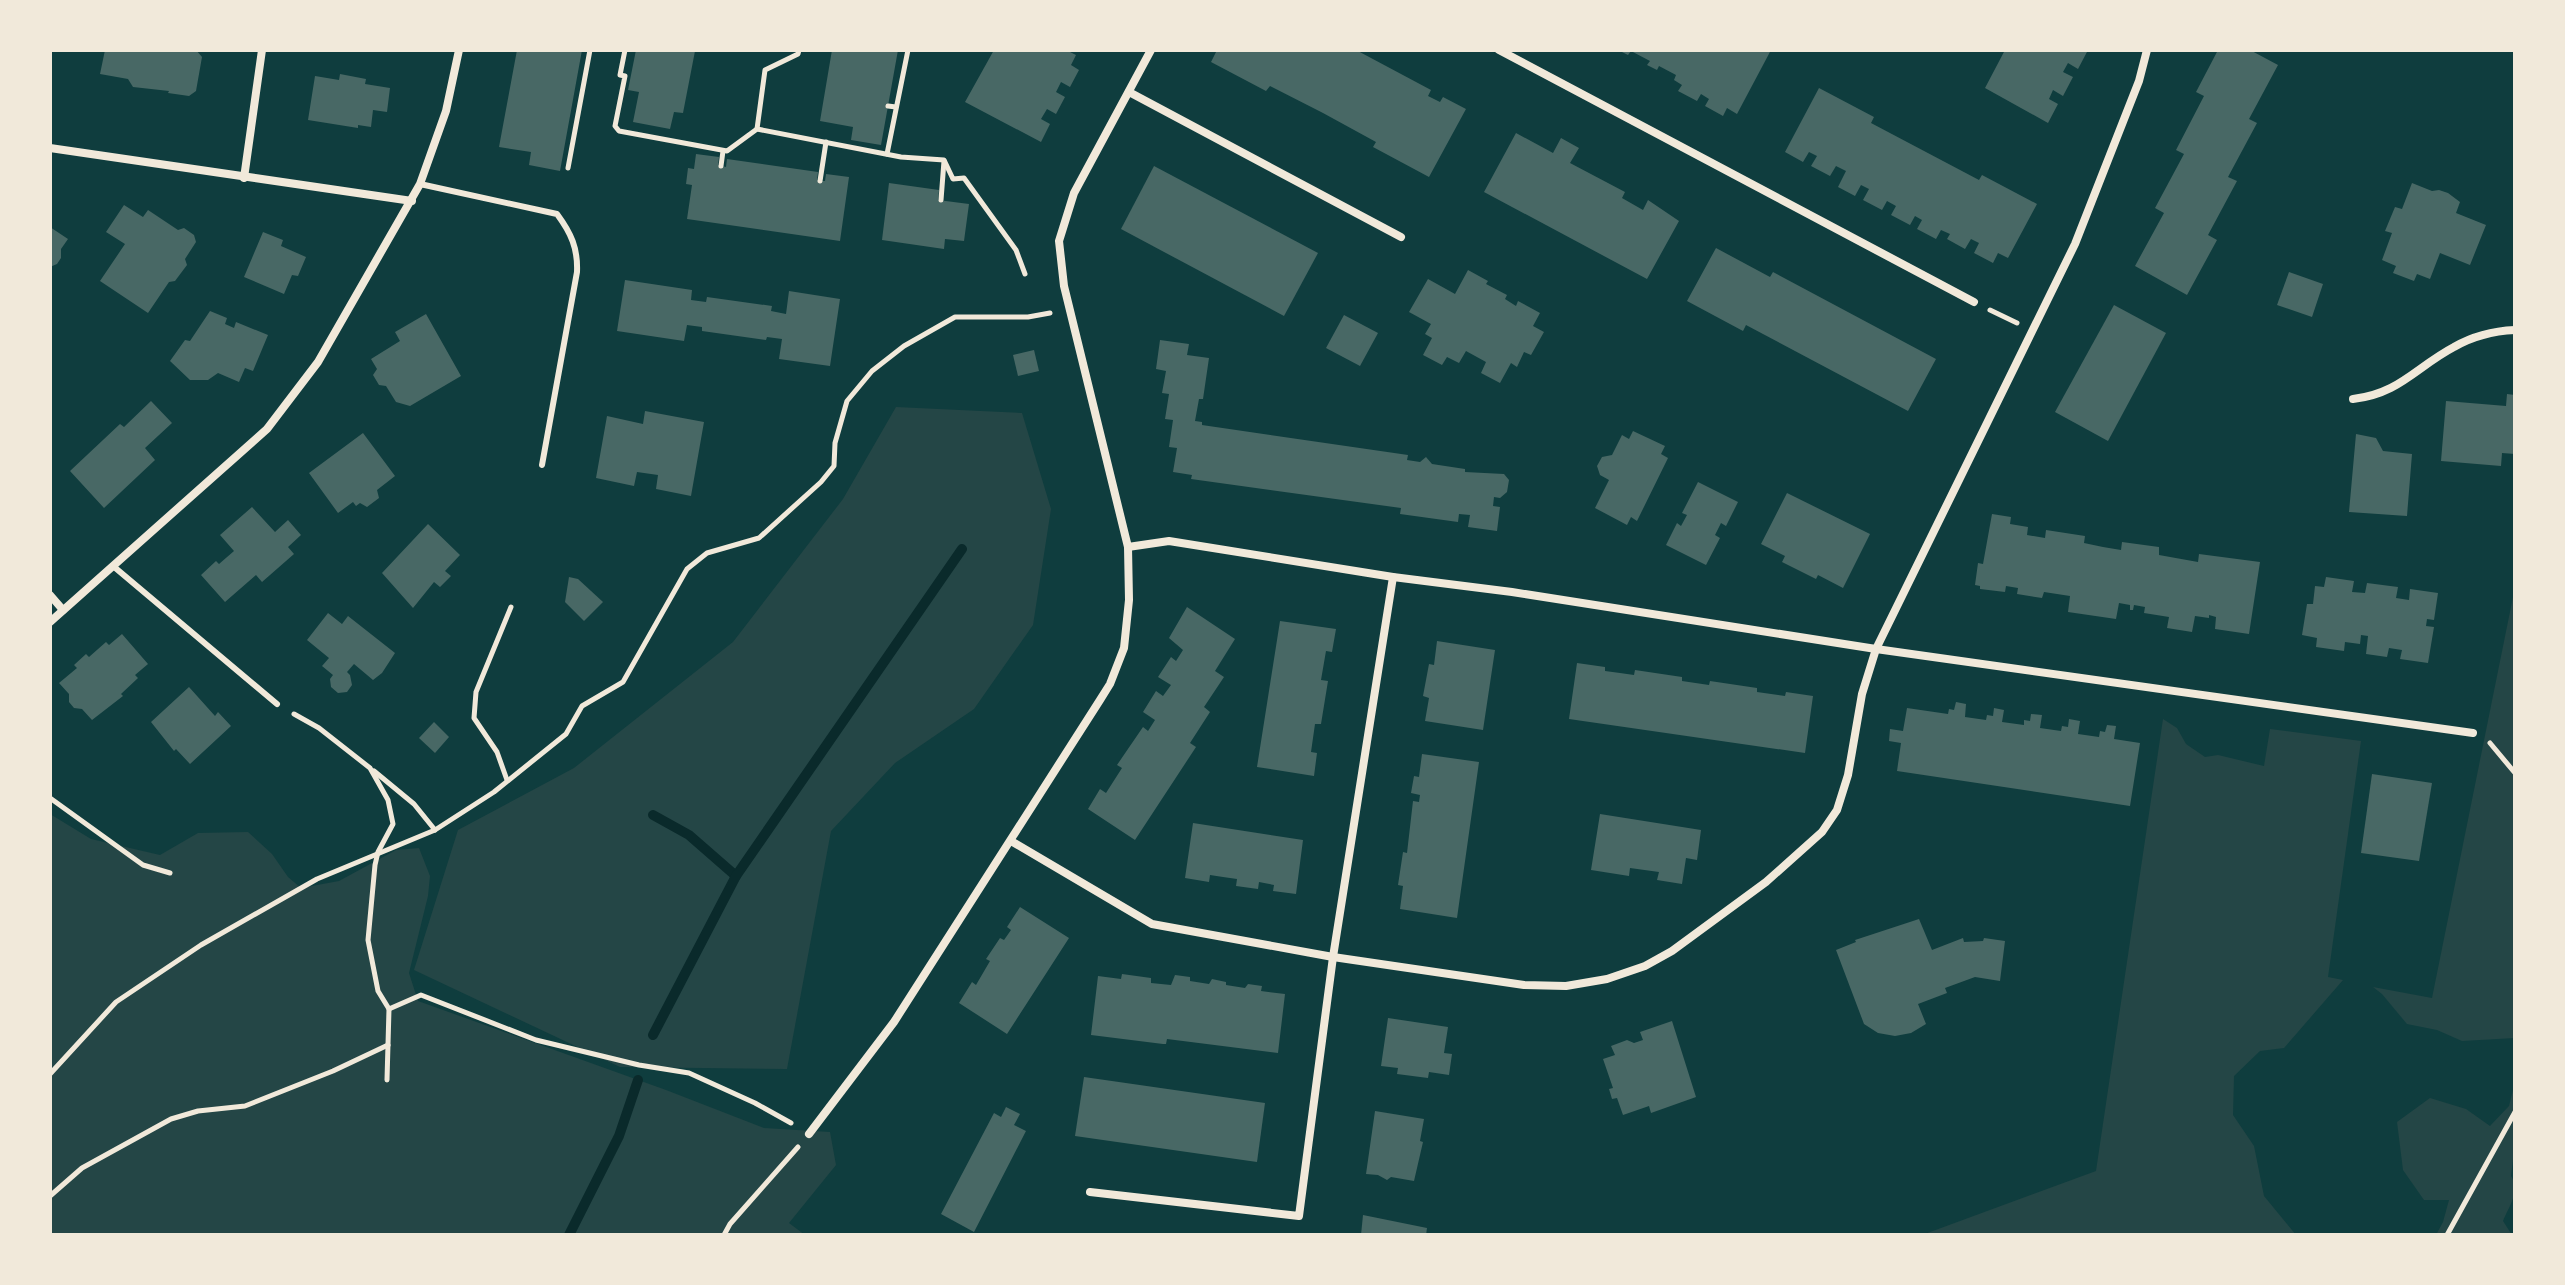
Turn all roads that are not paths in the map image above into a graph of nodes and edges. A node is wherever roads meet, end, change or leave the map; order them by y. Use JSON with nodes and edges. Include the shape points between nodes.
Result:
{"nodes":[{"id":1,"x":262,"y":50,"type":"edge"},
{"id":2,"x":459,"y":50,"type":"edge"},
{"id":3,"x":1151,"y":50,"type":"edge"},
{"id":4,"x":1499,"y":50,"type":"edge"},
{"id":5,"x":2147,"y":50,"type":"edge"},
{"id":6,"x":1129,"y":92,"type":"junction"},
{"id":7,"x":50,"y":148,"type":"edge"},
{"id":8,"x":244,"y":178,"type":"junction"},
{"id":9,"x":420,"y":184,"type":"junction"},
{"id":10,"x":412,"y":201,"type":"junction"},
{"id":11,"x":1401,"y":237,"type":"dead end"},
{"id":12,"x":1974,"y":302,"type":"road end"},
{"id":13,"x":2515,"y":330,"type":"edge"},
{"id":14,"x":2353,"y":399,"type":"dead end"},
{"id":15,"x":542,"y":465,"type":"dead end"},
{"id":16,"x":1128,"y":547,"type":"junction"},
{"id":17,"x":113,"y":566,"type":"junction"},
{"id":18,"x":1393,"y":577,"type":"junction"},
{"id":19,"x":50,"y":595,"type":"edge"},
{"id":20,"x":63,"y":610,"type":"junction"},
{"id":21,"x":50,"y":622,"type":"edge"},
{"id":22,"x":1876,"y":649,"type":"junction"},
{"id":23,"x":277,"y":704,"type":"road end"},
{"id":24,"x":2473,"y":733,"type":"road end"},
{"id":25,"x":1011,"y":841,"type":"junction"},
{"id":26,"x":1333,"y":957,"type":"junction"},
{"id":27,"x":809,"y":1134,"type":"road end"},
{"id":28,"x":1090,"y":1192,"type":"dead end"}],
"edges":[{"from":1,"to":8,"type":"street"},
{"from":2,"to":9,"type":"street","via":[[446,111]]},
{"from":3,"to":6,"type":"street"},
{"from":4,"to":12,"type":"street"},
{"from":5,"to":22,"type":"street","via":[[2075,244]]},
{"from":6,"to":11,"type":"street"},
{"from":6,"to":16,"type":"street","via":[[1074,193],[1059,241],[1064,286]]},
{"from":7,"to":8,"type":"street"},
{"from":8,"to":10,"type":"street"},
{"from":9,"to":10,"type":"street"},
{"from":9,"to":15,"type":"lane","via":[[557,214],[569,230],[578,253],[577,272]]},
{"from":10,"to":17,"type":"street","via":[[318,362],[267,429]]},
{"from":13,"to":14,"type":"street","via":[[2476,337],[2391,389]]},
{"from":16,"to":18,"type":"street","via":[[1169,541]]},
{"from":16,"to":25,"type":"street","via":[[1124,648],[1110,684]]},
{"from":17,"to":20,"type":"street"},
{"from":17,"to":23,"type":"lane"},
{"from":18,"to":22,"type":"street"},
{"from":18,"to":26,"type":"street"},
{"from":19,"to":20,"type":"street"},
{"from":20,"to":21,"type":"street"},
{"from":22,"to":24,"type":"street"},
{"from":22,"to":26,"type":"street","via":[[1848,775],[1837,810],[1822,832],[1766,882],[1659,959],[1607,979],[1566,986],[1524,985]]},
{"from":25,"to":26,"type":"street","via":[[1152,924]]},
{"from":25,"to":27,"type":"street","via":[[894,1022]]},
{"from":26,"to":28,"type":"street","via":[[1299,1216]]}]}
